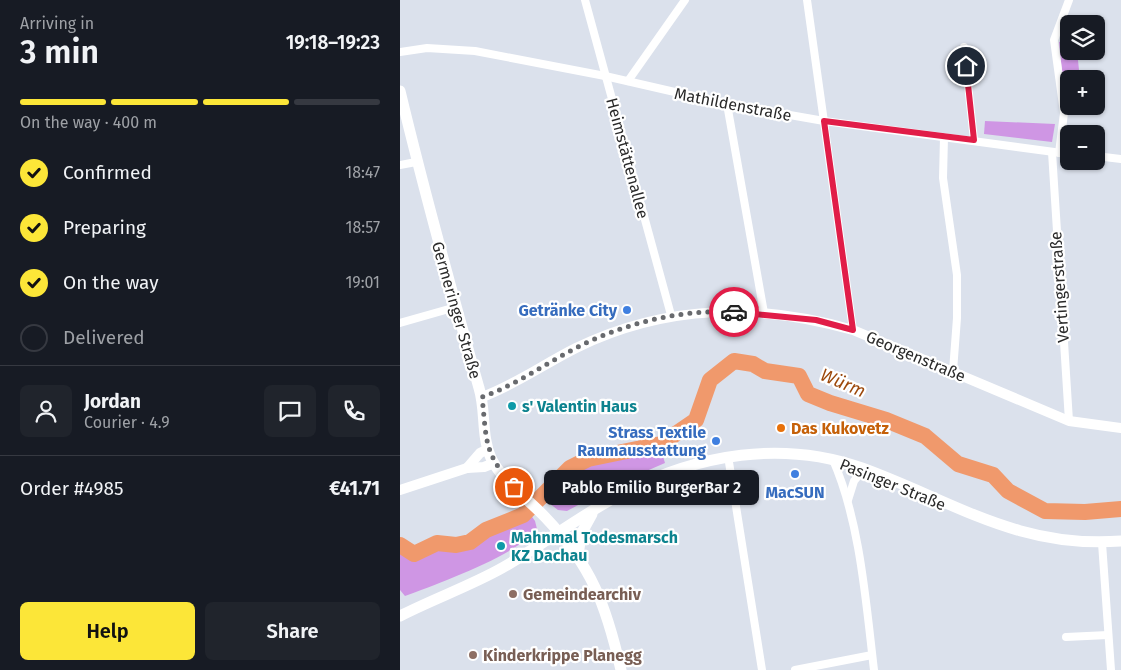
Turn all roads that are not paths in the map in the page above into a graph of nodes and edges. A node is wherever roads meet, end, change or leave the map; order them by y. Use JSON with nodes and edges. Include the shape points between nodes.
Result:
{"nodes":[{"id":1,"x":585,"y":0,"type":"edge"},
{"id":2,"x":685,"y":0,"type":"edge"},
{"id":3,"x":807,"y":0,"type":"edge"},
{"id":4,"x":1069,"y":0,"type":"edge"},
{"id":5,"x":964,"y":47,"type":"dead end"},
{"id":6,"x":400,"y":52,"type":"edge"},
{"id":7,"x":605,"y":76,"type":"junction"},
{"id":8,"x":628,"y":81,"type":"junction"},
{"id":9,"x":400,"y":91,"type":"edge"},
{"id":10,"x":727,"y":104,"type":"junction"},
{"id":11,"x":824,"y":121,"type":"junction"},
{"id":12,"x":944,"y":137,"type":"junction"},
{"id":13,"x":974,"y":140,"type":"junction"},
{"id":14,"x":1055,"y":153,"type":"junction"},
{"id":15,"x":1060,"y":153,"type":"edge"},
{"id":16,"x":1105,"y":157,"type":"edge"},
{"id":17,"x":1121,"y":158,"type":"edge"},
{"id":18,"x":416,"y":162,"type":"junction"},
{"id":19,"x":400,"y":165,"type":"edge"},
{"id":20,"x":456,"y":307,"type":"junction"},
{"id":21,"x":764,"y":313,"type":"junction"},
{"id":22,"x":672,"y":315,"type":"junction"},
{"id":23,"x":400,"y":323,"type":"edge"},
{"id":24,"x":853,"y":330,"type":"junction"},
{"id":25,"x":953,"y":371,"type":"junction"},
{"id":26,"x":482,"y":397,"type":"junction"},
{"id":27,"x":1069,"y":421,"type":"junction"},
{"id":28,"x":1121,"y":428,"type":"edge"},
{"id":29,"x":488,"y":449,"type":"junction"},
{"id":30,"x":728,"y":456,"type":"junction"},
{"id":31,"x":833,"y":460,"type":"junction"},
{"id":32,"x":494,"y":463,"type":"junction"},
{"id":33,"x":467,"y":468,"type":"junction"},
{"id":34,"x":864,"y":469,"type":"junction"},
{"id":35,"x":400,"y":490,"type":"edge"},
{"id":36,"x":848,"y":500,"type":"junction"},
{"id":37,"x":593,"y":512,"type":"junction"},
{"id":38,"x":559,"y":533,"type":"junction"},
{"id":39,"x":1121,"y":541,"type":"edge"},
{"id":40,"x":1102,"y":543,"type":"junction"},
{"id":41,"x":578,"y":556,"type":"junction"},
{"id":42,"x":400,"y":616,"type":"edge"},
{"id":43,"x":1108,"y":635,"type":"junction"},
{"id":44,"x":1066,"y":637,"type":"dead end"},
{"id":45,"x":872,"y":655,"type":"junction"},
{"id":46,"x":621,"y":670,"type":"edge"},
{"id":47,"x":762,"y":670,"type":"edge"},
{"id":48,"x":795,"y":670,"type":"edge"},
{"id":49,"x":874,"y":670,"type":"edge"},
{"id":50,"x":1110,"y":670,"type":"edge"}],
"edges":[{"from":1,"to":7,"type":"street","name":"Heimstättenallee"},
{"from":2,"to":8,"type":"street"},
{"from":3,"to":11,"type":"street"},
{"from":4,"to":14,"type":"street","name":"Vertingerstraße","via":[[1054,40],[1064,113]]},
{"from":5,"to":13,"type":"street"},
{"from":6,"to":7,"type":"street","name":"Mathildenstraße","via":[[427,48],[475,51]]},
{"from":7,"to":8,"type":"street","name":"Mathildenstraße"},
{"from":7,"to":22,"type":"street","name":"Heimstättenallee"},
{"from":8,"to":10,"type":"street","name":"Mathildenstraße"},
{"from":9,"to":18,"type":"main road","name":"Germeringer Straße"},
{"from":10,"to":11,"type":"street","name":"Mathildenstraße"},
{"from":10,"to":21,"type":"street"},
{"from":11,"to":12,"type":"street","name":"Mathildenstraße"},
{"from":11,"to":24,"type":"street"},
{"from":12,"to":13,"type":"street","name":"Mathildenstraße"},
{"from":12,"to":25,"type":"street","via":[[943,178],[957,275]]},
{"from":13,"to":14,"type":"street","name":"Mathildenstraße"},
{"from":14,"to":15,"type":"street","name":"Mathildenstraße"},
{"from":14,"to":27,"type":"street","name":"Vertingerstraße","via":[[1059,289]]},
{"from":16,"to":17,"type":"street"},
{"from":18,"to":19,"type":"street"},
{"from":18,"to":20,"type":"main road","name":"Germeringer Straße"},
{"from":20,"to":23,"type":"street"},
{"from":20,"to":26,"type":"main road","name":"Germeringer Straße"},
{"from":21,"to":22,"type":"street","name":"Georgenstraße","via":[[718,311]]},
{"from":21,"to":24,"type":"street","name":"Georgenstraße","via":[[816,320]]},
{"from":22,"to":26,"type":"street","name":"Georgenstraße","via":[[602,336]]},
{"from":24,"to":25,"type":"street","name":"Georgenstraße"},
{"from":25,"to":27,"type":"street","name":"Georgenstraße"},
{"from":26,"to":29,"type":"main road","name":"Germeringer Straße"},
{"from":27,"to":28,"type":"street","name":"Georgenstraße"},
{"from":29,"to":32,"type":"main road","name":"Germeringer Straße"},
{"from":29,"to":33,"type":"street"},
{"from":30,"to":31,"type":"main road","name":"Pasinger Straße","via":[[793,454]]},
{"from":30,"to":37,"type":"main road","name":"Pasinger Straße","via":[[651,480]]},
{"from":30,"to":47,"type":"street"},
{"from":31,"to":34,"type":"main road","name":"Pasinger Straße"},
{"from":31,"to":36,"type":"street"},
{"from":32,"to":33,"type":"street"},
{"from":32,"to":38,"type":"main road","name":"Germeringer Straße"},
{"from":33,"to":35,"type":"street"},
{"from":34,"to":36,"type":"street","via":[[854,481]]},
{"from":34,"to":40,"type":"main road","name":"Pasinger Straße","via":[[1001,526],[1052,539]]},
{"from":36,"to":45,"type":"street"},
{"from":37,"to":38,"type":"main road","name":"Pasinger Straße"},
{"from":37,"to":41,"type":"main road","via":[[581,534]]},
{"from":38,"to":41,"type":"main road","name":"Germeringer Straße"},
{"from":38,"to":42,"type":"main road","name":"Pasinger Straße","via":[[500,569]]},
{"from":39,"to":40,"type":"main road","name":"Pasinger Straße"},
{"from":40,"to":43,"type":"street"},
{"from":41,"to":46,"type":"main road","name":"Germeringer Straße","via":[[606,611]]},
{"from":43,"to":44,"type":"street"},
{"from":43,"to":50,"type":"street"},
{"from":45,"to":48,"type":"street"},
{"from":45,"to":49,"type":"street"}]}
